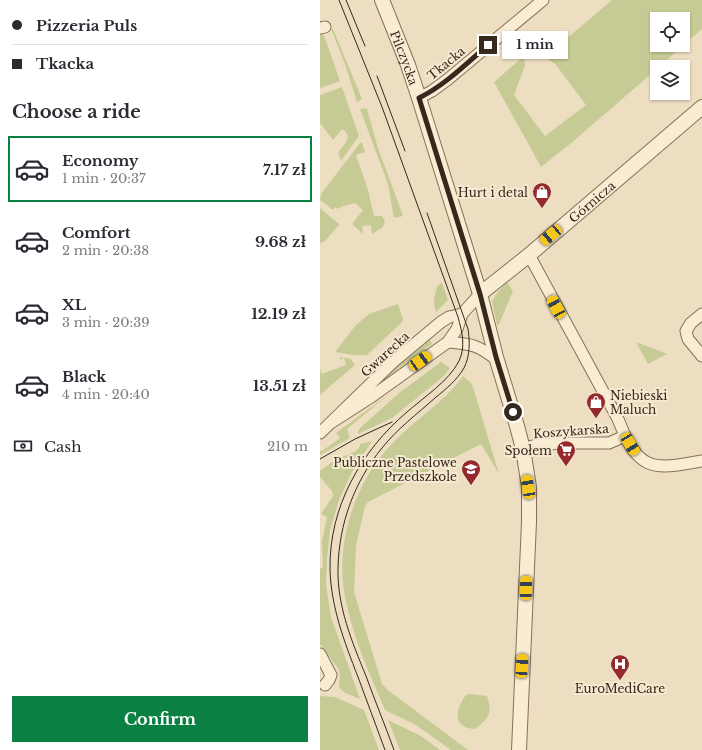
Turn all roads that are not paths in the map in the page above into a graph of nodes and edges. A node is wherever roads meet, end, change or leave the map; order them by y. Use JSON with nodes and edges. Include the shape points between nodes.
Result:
{"nodes":[{"id":1,"x":382,"y":0,"type":"edge"},
{"id":2,"x":543,"y":0,"type":"edge"},
{"id":3,"x":419,"y":98,"type":"junction"},
{"id":4,"x":702,"y":107,"type":"edge"},
{"id":5,"x":528,"y":255,"type":"junction"},
{"id":6,"x":480,"y":294,"type":"junction"},
{"id":7,"x":462,"y":314,"type":"junction"},
{"id":8,"x":702,"y":314,"type":"edge"},
{"id":9,"x":448,"y":342,"type":"junction"},
{"id":10,"x":702,"y":356,"type":"edge"},
{"id":11,"x":497,"y":360,"type":"junction"},
{"id":12,"x":332,"y":422,"type":"junction"},
{"id":13,"x":320,"y":433,"type":"edge"},
{"id":14,"x":625,"y":436,"type":"junction"},
{"id":15,"x":523,"y":449,"type":"junction"},
{"id":16,"x":702,"y":461,"type":"edge"},
{"id":17,"x":320,"y":654,"type":"edge"},
{"id":18,"x":325,"y":686,"type":"dead end"},
{"id":19,"x":518,"y":750,"type":"edge"}],
"edges":[{"from":1,"to":3,"type":"street","name":"Pilczycka"},
{"from":2,"to":3,"type":"street","name":"Tkacka","via":[[447,80]]},
{"from":3,"to":6,"type":"street","name":"Pilczycka"},
{"from":4,"to":5,"type":"street","name":"Górnicza"},
{"from":5,"to":6,"type":"street","name":"Górnicza"},
{"from":5,"to":14,"type":"street"},
{"from":6,"to":7,"type":"street","name":"Gwarecka"},
{"from":6,"to":11,"type":"street","name":"Pilczycka"},
{"from":7,"to":9,"type":"street","name":"Gwarecka","via":[[457,329]]},
{"from":7,"to":12,"type":"street","name":"Gwarecka","via":[[449,317],[393,362]]},
{"from":8,"to":10,"type":"street","via":[[686,331],[688,339]]},
{"from":9,"to":11,"type":"street","via":[[469,343]]},
{"from":9,"to":12,"type":"street","name":"Gwarecka"},
{"from":11,"to":15,"type":"street","name":"Pilczycka"},
{"from":12,"to":13,"type":"street","name":"Gwarecka"},
{"from":14,"to":15,"type":"street","name":"Koszykarska","via":[[609,443],[561,443]]},
{"from":14,"to":16,"type":"street","name":"Koszykarska","via":[[634,452],[652,465],[666,467]]},
{"from":15,"to":19,"type":"street","name":"Pilczycka","via":[[529,522]]},
{"from":17,"to":18,"type":"street","via":[[331,675]]}]}
